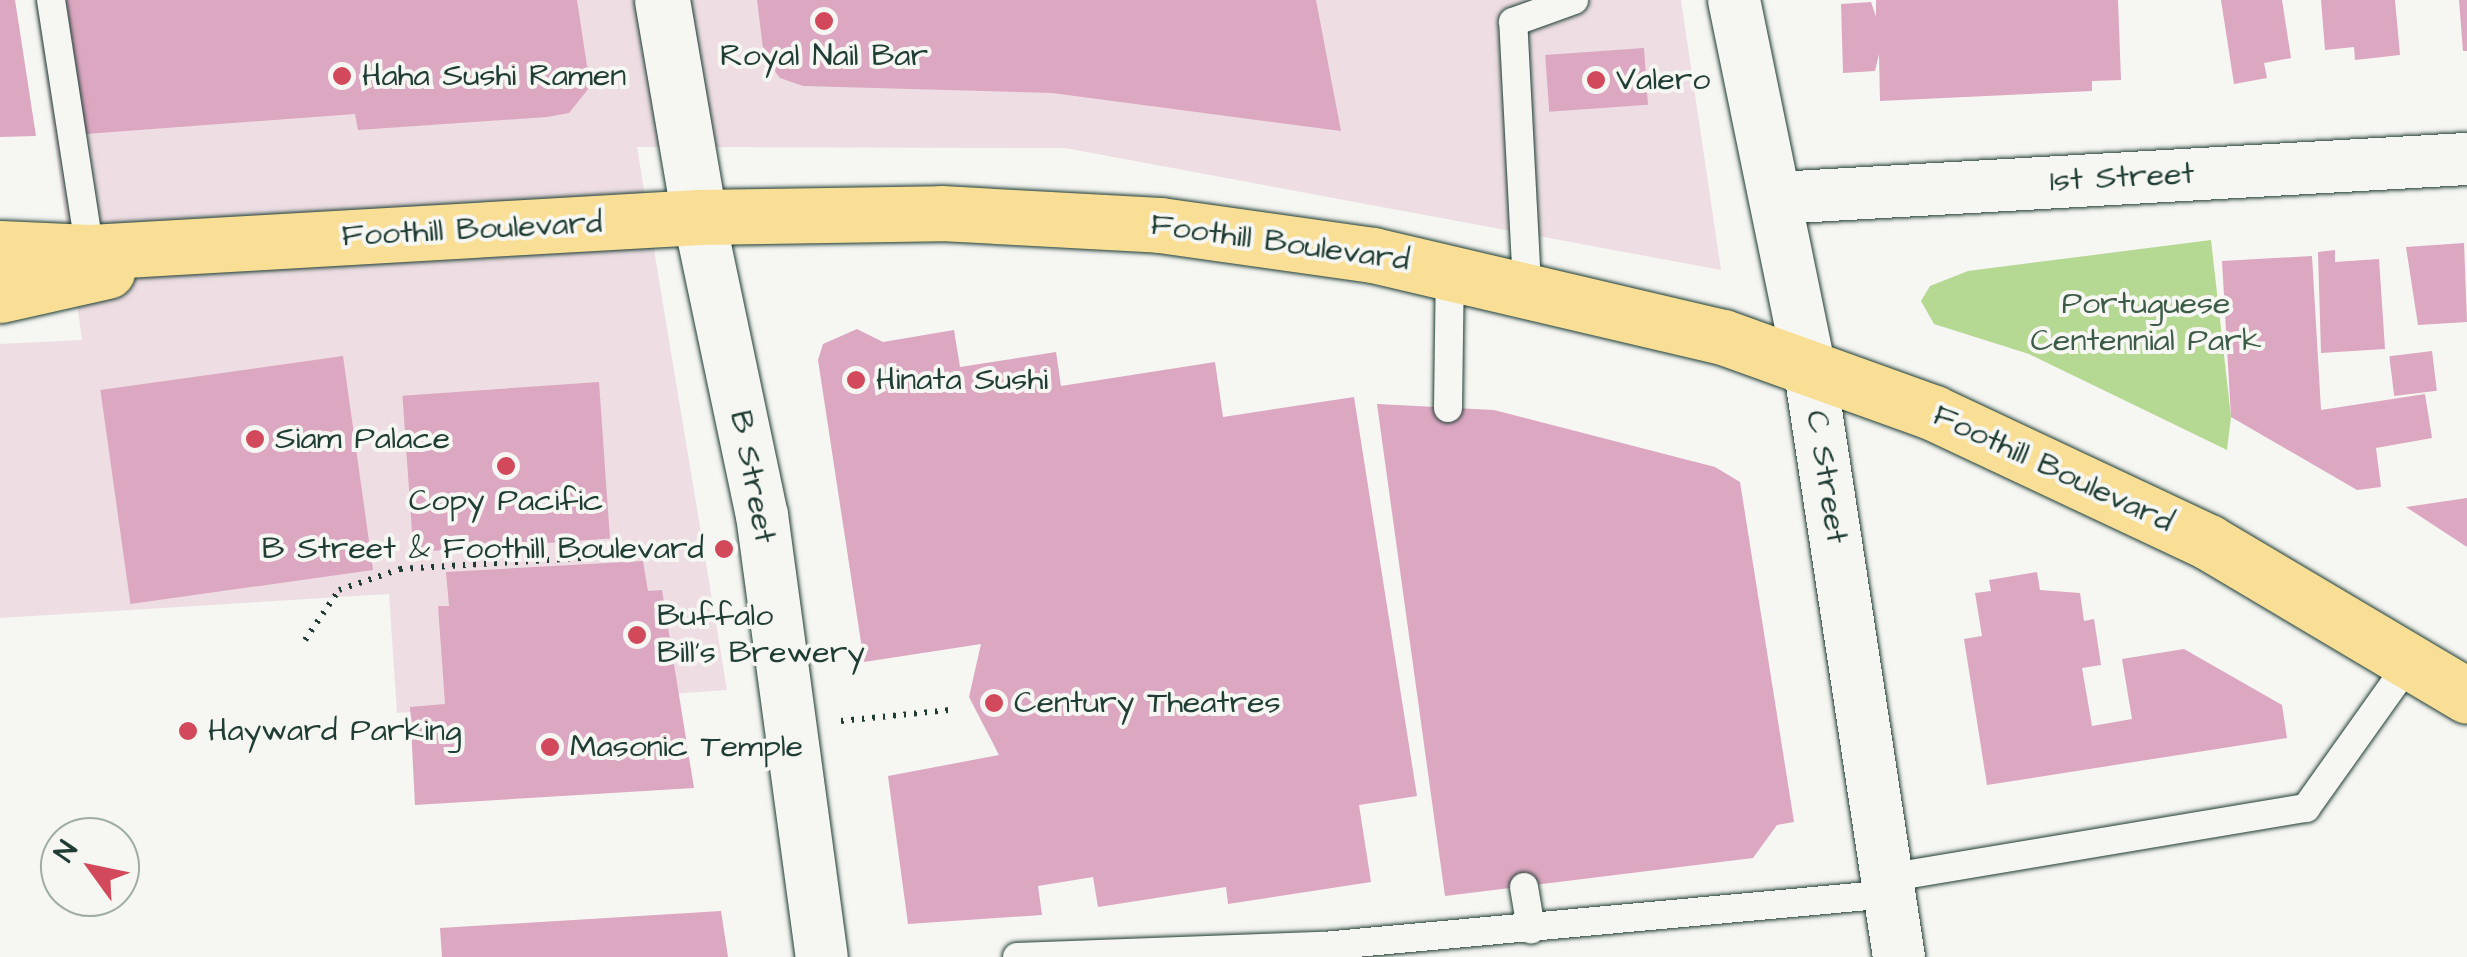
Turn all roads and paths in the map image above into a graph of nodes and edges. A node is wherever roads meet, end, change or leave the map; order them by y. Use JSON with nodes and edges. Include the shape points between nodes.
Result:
{"nodes":[{"id":1,"x":51,"y":0,"type":"edge"},
{"id":2,"x":662,"y":0,"type":"edge"},
{"id":3,"x":1574,"y":0,"type":"edge"},
{"id":4,"x":1734,"y":0,"type":"edge"},
{"id":5,"x":2467,"y":159,"type":"edge"},
{"id":6,"x":1777,"y":198,"type":"junction"},
{"id":7,"x":700,"y":217,"type":"junction"},
{"id":8,"x":227,"y":245,"type":"junction"},
{"id":9,"x":0,"y":248,"type":"edge"},
{"id":10,"x":90,"y":252,"type":"junction"},
{"id":11,"x":1450,"y":269,"type":"junction"},
{"id":12,"x":1528,"y":286,"type":"junction"},
{"id":13,"x":0,"y":295,"type":"edge"},
{"id":14,"x":1808,"y":366,"type":"junction"},
{"id":15,"x":1448,"y":408,"type":"dead end"},
{"id":16,"x":677,"y":552,"type":"dead end"},
{"id":17,"x":306,"y":640,"type":"dead end"},
{"id":18,"x":2411,"y":660,"type":"junction"},
{"id":19,"x":2467,"y":696,"type":"edge"},
{"id":20,"x":950,"y":710,"type":"dead end"},
{"id":21,"x":795,"y":726,"type":"junction"},
{"id":22,"x":1524,"y":886,"type":"dead end"},
{"id":23,"x":1888,"y":886,"type":"junction"},
{"id":24,"x":1531,"y":930,"type":"junction"},
{"id":25,"x":822,"y":957,"type":"edge"},
{"id":26,"x":1017,"y":957,"type":"edge"},
{"id":27,"x":1900,"y":957,"type":"edge"}],
"edges":[{"from":1,"to":10,"type":"lane"},
{"from":2,"to":7,"type":"street","name":"B Street"},
{"from":3,"to":12,"type":"lane","via":[[1513,22]]},
{"from":4,"to":6,"type":"street","name":"C Street"},
{"from":5,"to":6,"type":"street","name":"1st Street"},
{"from":6,"to":14,"type":"street","name":"C Street"},
{"from":7,"to":8,"type":"main road","name":"Foothill Boulevard"},
{"from":7,"to":11,"type":"main road","name":"Foothill Boulevard","via":[[1078,218]]},
{"from":7,"to":21,"type":"street","name":"B Street","via":[[762,515]]},
{"from":8,"to":10,"type":"main road","name":"Foothill Boulevard"},
{"from":8,"to":13,"type":"main road"},
{"from":9,"to":10,"type":"main road","name":"Foothill Boulevard"},
{"from":11,"to":12,"type":"main road","name":"Foothill Boulevard"},
{"from":11,"to":15,"type":"lane"},
{"from":12,"to":14,"type":"main road","name":"Foothill Boulevard"},
{"from":14,"to":18,"type":"main road","name":"Foothill Boulevard","via":[[2141,507]]},
{"from":14,"to":23,"type":"street","name":"C Street"},
{"from":16,"to":17,"type":"path","via":[[400,569],[340,590]]},
{"from":18,"to":19,"type":"main road","name":"Foothill Boulevard"},
{"from":18,"to":23,"type":"lane","via":[[2306,808]]},
{"from":20,"to":21,"type":"path"},
{"from":21,"to":25,"type":"street","name":"B Street"},
{"from":22,"to":24,"type":"lane"},
{"from":23,"to":24,"type":"lane"},
{"from":23,"to":27,"type":"street","name":"C Street"},
{"from":24,"to":26,"type":"lane"}]}
